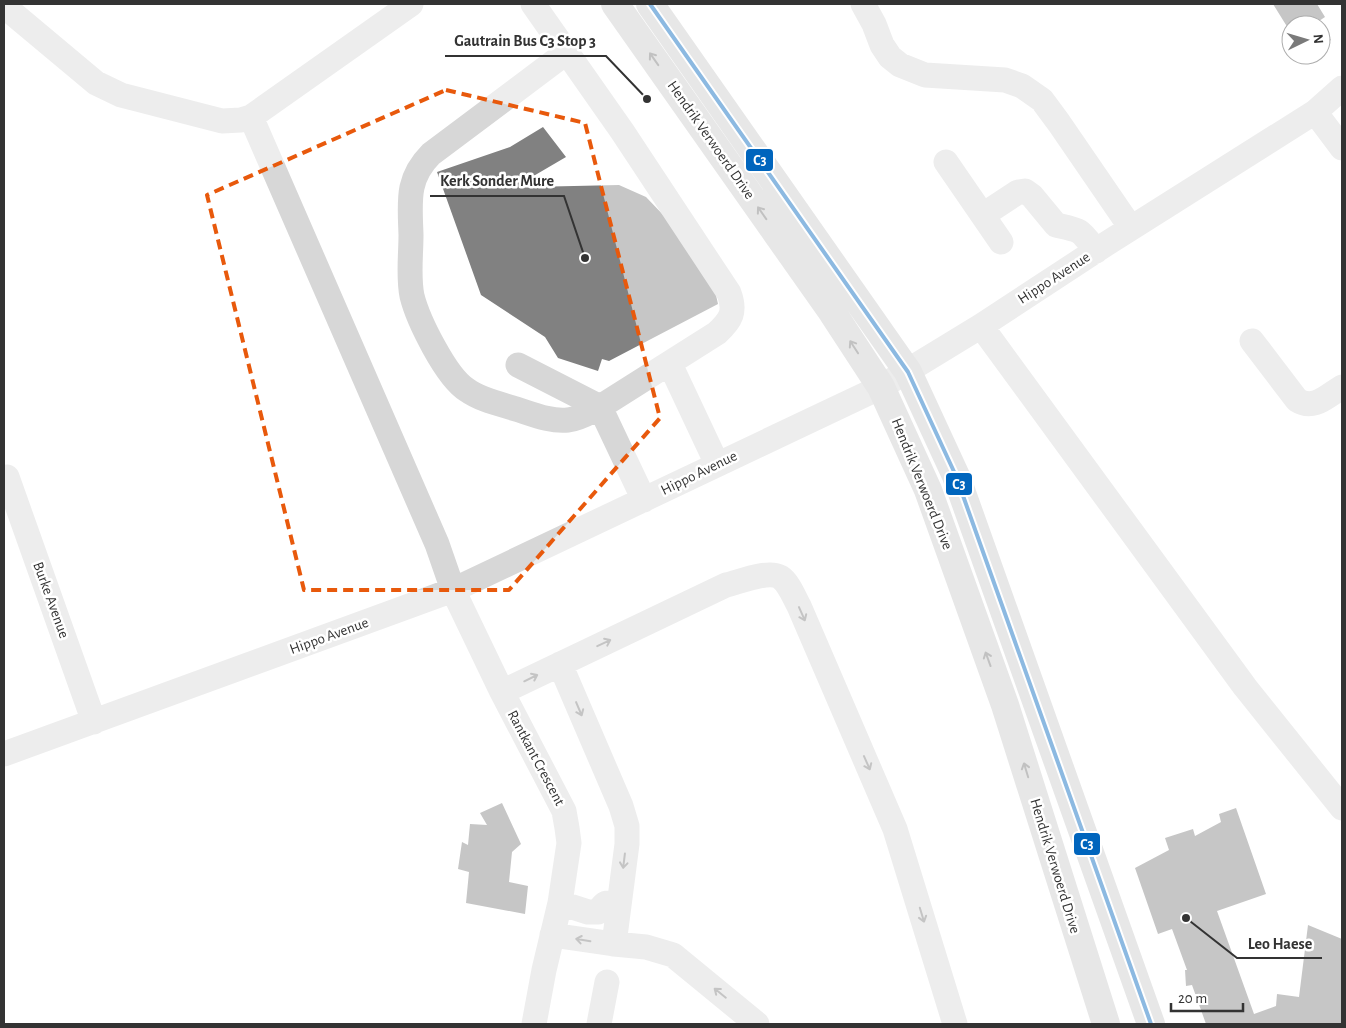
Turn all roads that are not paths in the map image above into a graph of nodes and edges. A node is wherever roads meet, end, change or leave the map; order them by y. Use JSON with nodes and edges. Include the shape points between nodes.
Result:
{"nodes":[{"id":1,"x":411,"y":4,"type":"edge"},
{"id":2,"x":533,"y":4,"type":"edge"},
{"id":3,"x":615,"y":4,"type":"edge"},
{"id":4,"x":650,"y":4,"type":"edge"},
{"id":5,"x":862,"y":4,"type":"edge"},
{"id":6,"x":4,"y":6,"type":"edge"},
{"id":7,"x":566,"y":52,"type":"junction"},
{"id":8,"x":1342,"y":88,"type":"edge"},
{"id":9,"x":1315,"y":112,"type":"junction"},
{"id":10,"x":251,"y":117,"type":"junction"},
{"id":11,"x":1342,"y":148,"type":"edge"},
{"id":12,"x":946,"y":162,"type":"dead end"},
{"id":13,"x":983,"y":215,"type":"junction"},
{"id":14,"x":1131,"y":228,"type":"junction"},
{"id":15,"x":1001,"y":242,"type":"dead end"},
{"id":16,"x":1096,"y":251,"type":"junction"},
{"id":17,"x":981,"y":326,"type":"junction"},
{"id":18,"x":1252,"y":341,"type":"dead end"},
{"id":19,"x":670,"y":364,"type":"junction"},
{"id":20,"x":518,"y":365,"type":"dead end"},
{"id":21,"x":908,"y":372,"type":"junction"},
{"id":22,"x":881,"y":387,"type":"junction"},
{"id":23,"x":1342,"y":387,"type":"edge"},
{"id":24,"x":600,"y":407,"type":"junction"},
{"id":25,"x":717,"y":464,"type":"junction"},
{"id":26,"x":7,"y":477,"type":"dead end"},
{"id":27,"x":644,"y":500,"type":"junction"},
{"id":28,"x":453,"y":590,"type":"junction"},
{"id":29,"x":560,"y":664,"type":"junction"},
{"id":30,"x":502,"y":692,"type":"junction"},
{"id":31,"x":94,"y":722,"type":"junction"},
{"id":32,"x":4,"y":754,"type":"edge"},
{"id":33,"x":1342,"y":808,"type":"edge"},
{"id":34,"x":560,"y":903,"type":"junction"},
{"id":35,"x":619,"y":905,"type":"junction"},
{"id":36,"x":552,"y":935,"type":"junction"},
{"id":37,"x":614,"y":944,"type":"junction"},
{"id":38,"x":607,"y":982,"type":"dead end"},
{"id":39,"x":534,"y":1024,"type":"edge"},
{"id":40,"x":599,"y":1024,"type":"edge"},
{"id":41,"x":757,"y":1024,"type":"edge"},
{"id":42,"x":955,"y":1024,"type":"edge"},
{"id":43,"x":1106,"y":1024,"type":"edge"},
{"id":44,"x":1151,"y":1024,"type":"edge"}],
"edges":[{"from":1,"to":10,"type":"street"},
{"from":2,"to":7,"type":"street"},
{"from":22,"to":3,"type":"main road","name":"Hendrik Verwoerd Drive","one_way":true,"via":[[832,312]]},
{"from":4,"to":21,"type":"main road","name":"Hendrik Verwoerd Drive"},
{"from":5,"to":14,"type":"street","via":[[882,45],[900,65],[924,75],[1005,80],[1022,86],[1042,100]]},
{"from":6,"to":10,"type":"street","via":[[96,83],[110,91],[222,121]]},
{"from":7,"to":19,"type":"street","via":[[729,293],[732,312],[725,326]]},
{"from":7,"to":24,"type":"street","via":[[431,154],[417,171],[410,206],[412,295],[428,335],[453,378],[465,390],[547,419],[568,420]]},
{"from":8,"to":9,"type":"street","name":"Hippo Avenue"},
{"from":9,"to":11,"type":"street"},
{"from":9,"to":14,"type":"street","name":"Hippo Avenue"},
{"from":10,"to":28,"type":"street","name":"Rantkant Crescent","via":[[437,544]]},
{"from":12,"to":13,"type":"street"},
{"from":13,"to":15,"type":"street"},
{"from":13,"to":16,"type":"street","via":[[1018,192],[1025,191],[1056,226],[1078,229]]},
{"from":14,"to":16,"type":"street","name":"Hippo Avenue"},
{"from":16,"to":17,"type":"street","name":"Hippo Avenue"},
{"from":17,"to":21,"type":"street","name":"Hippo Avenue"},
{"from":17,"to":33,"type":"street","via":[[1245,687]]},
{"from":18,"to":23,"type":"street","via":[[1301,403],[1315,404]]},
{"from":19,"to":24,"type":"street"},
{"from":19,"to":25,"type":"street"},
{"from":20,"to":24,"type":"street"},
{"from":21,"to":22,"type":"street","name":"Hippo Avenue"},
{"from":21,"to":44,"type":"main road","name":"Hendrik Verwoerd Drive","via":[[956,476]]},
{"from":22,"to":25,"type":"street","name":"Hippo Avenue"},
{"from":43,"to":22,"type":"main road","name":"Hendrik Verwoerd Drive","one_way":true,"via":[[1005,705],[928,490]]},
{"from":24,"to":27,"type":"street"},
{"from":25,"to":27,"type":"street","name":"Hippo Avenue"},
{"from":26,"to":31,"type":"street","name":"Burke Avenue"},
{"from":27,"to":28,"type":"street","name":"Hippo Avenue"},
{"from":28,"to":30,"type":"street","name":"Rantkant Crescent"},
{"from":28,"to":31,"type":"street","name":"Hippo Avenue"},
{"from":30,"to":29,"type":"street","one_way":true},
{"from":29,"to":35,"type":"street","one_way":true,"via":[[627,826]]},
{"from":29,"to":42,"type":"street","one_way":true,"via":[[726,585],[767,576],[780,578],[799,606],[895,828]]},
{"from":30,"to":34,"type":"street","name":"Rantkant Crescent","via":[[564,811],[569,843]]},
{"from":31,"to":32,"type":"street","name":"Hippo Avenue"},
{"from":34,"to":35,"type":"street","via":[[592,913],[599,911],[606,902]]},
{"from":34,"to":36,"type":"street","name":"Rantkant Crescent"},
{"from":35,"to":37,"type":"street"},
{"from":37,"to":36,"type":"street","one_way":true},
{"from":36,"to":39,"type":"street","name":"Rantkant Crescent"},
{"from":41,"to":37,"type":"street","one_way":true,"via":[[673,955],[646,947]]},
{"from":38,"to":40,"type":"street"}]}
